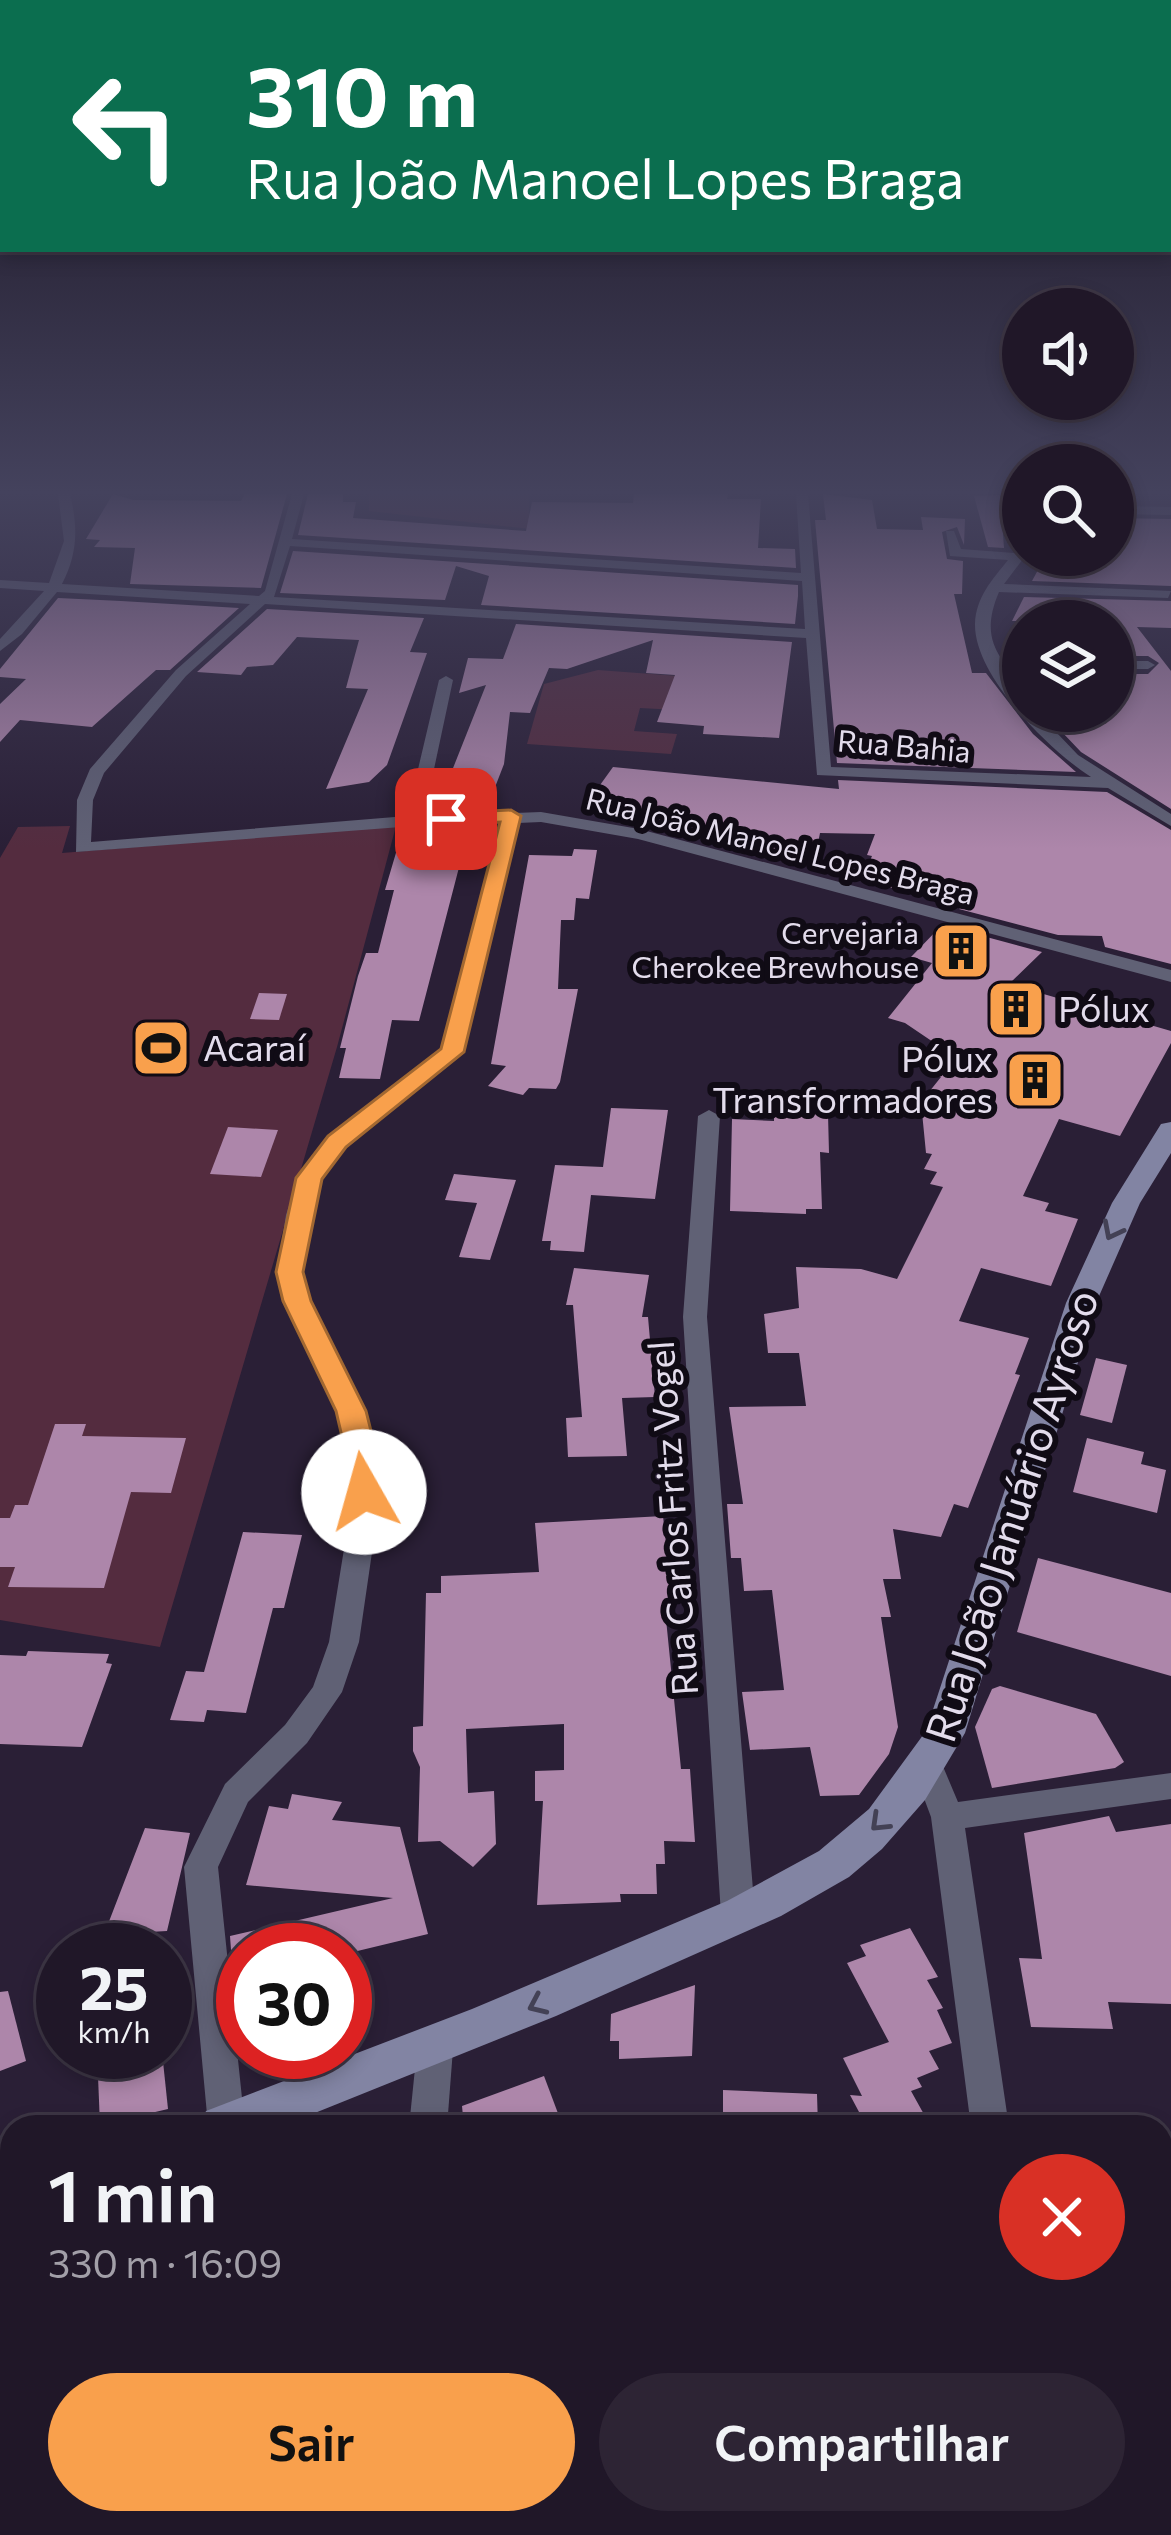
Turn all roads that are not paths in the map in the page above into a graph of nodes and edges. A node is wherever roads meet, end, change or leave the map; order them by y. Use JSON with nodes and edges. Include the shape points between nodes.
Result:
{"nodes":[{"id":1,"x":34,"y":612,"type":"edge"},
{"id":2,"x":253,"y":612,"type":"edge"},
{"id":3,"x":452,"y":612,"type":"edge"},
{"id":4,"x":808,"y":612,"type":"edge"},
{"id":5,"x":985,"y":612,"type":"edge"},
{"id":6,"x":810,"y":634,"type":"junction"},
{"id":7,"x":0,"y":647,"type":"edge"},
{"id":8,"x":996,"y":664,"type":"junction"},
{"id":9,"x":1002,"y":664,"type":"edge"},
{"id":10,"x":1134,"y":665,"type":"edge"},
{"id":11,"x":1148,"y":665,"type":"dead end"},
{"id":12,"x":1002,"y":673,"type":"edge"},
{"id":13,"x":446,"y":680,"type":"dead end"},
{"id":14,"x":1044,"y":732,"type":"edge"},
{"id":15,"x":1111,"y":783,"type":"junction"},
{"id":16,"x":511,"y":816,"type":"junction"},
{"id":17,"x":414,"y":821,"type":"junction"},
{"id":18,"x":1171,"y":821,"type":"edge"},
{"id":19,"x":1171,"y":976,"type":"edge"},
{"id":20,"x":709,"y":1116,"type":"dead end"},
{"id":21,"x":1171,"y":1130,"type":"edge"},
{"id":22,"x":928,"y":1766,"type":"junction"},
{"id":23,"x":1171,"y":1786,"type":"edge"},
{"id":24,"x":947,"y":1817,"type":"junction"},
{"id":25,"x":738,"y":1915,"type":"junction"},
{"id":26,"x":435,"y":2049,"type":"junction"},
{"id":27,"x":224,"y":2115,"type":"edge"},
{"id":28,"x":255,"y":2115,"type":"edge"},
{"id":29,"x":429,"y":2115,"type":"edge"},
{"id":30,"x":988,"y":2115,"type":"edge"}],
"edges":[{"from":1,"to":7,"type":"street"},
{"from":2,"to":17,"type":"street","name":"Rua João Manoel Lopes Braga","via":[[181,673],[108,756],[85,800],[82,848]]},
{"from":3,"to":6,"type":"street"},
{"from":4,"to":6,"type":"street","name":"Rua Bahia"},
{"from":5,"to":8,"type":"street"},
{"from":6,"to":15,"type":"street","name":"Rua Bahia","via":[[823,772]]},
{"from":8,"to":9,"type":"street"},
{"from":8,"to":12,"type":"street"},
{"from":10,"to":11,"type":"street"},
{"from":13,"to":17,"type":"street"},
{"from":14,"to":15,"type":"street"},
{"from":15,"to":18,"type":"street"},
{"from":16,"to":17,"type":"street","name":"Rua João Manoel Lopes Braga"},
{"from":16,"to":19,"type":"street","name":"Rua João Manoel Lopes Braga","via":[[639,834]]},
{"from":16,"to":27,"type":"street","via":[[452,1052],[337,1142],[309,1178],[298,1215],[290,1272],[351,1411],[365,1467],[363,1518],[344,1642],[327,1692],[236,1792],[201,1867]]},
{"from":20,"to":25,"type":"street","name":"Rua Carlos Fritz Vogel","via":[[694,1317]]},
{"from":21,"to":22,"type":"main road","name":"Rua João Januário Ayroso","one_way":true,"via":[[1088,1286]]},
{"from":22,"to":24,"type":"street"},
{"from":22,"to":25,"type":"main road","name":"Rua João Januário Ayroso","one_way":true,"via":[[887,1818],[834,1864]]},
{"from":23,"to":24,"type":"street"},
{"from":24,"to":30,"type":"street"},
{"from":25,"to":26,"type":"main road","name":"Rua João Januário Ayroso","one_way":true},
{"from":26,"to":28,"type":"main road","name":"Rua João Januário Ayroso"},
{"from":26,"to":29,"type":"street"}]}
